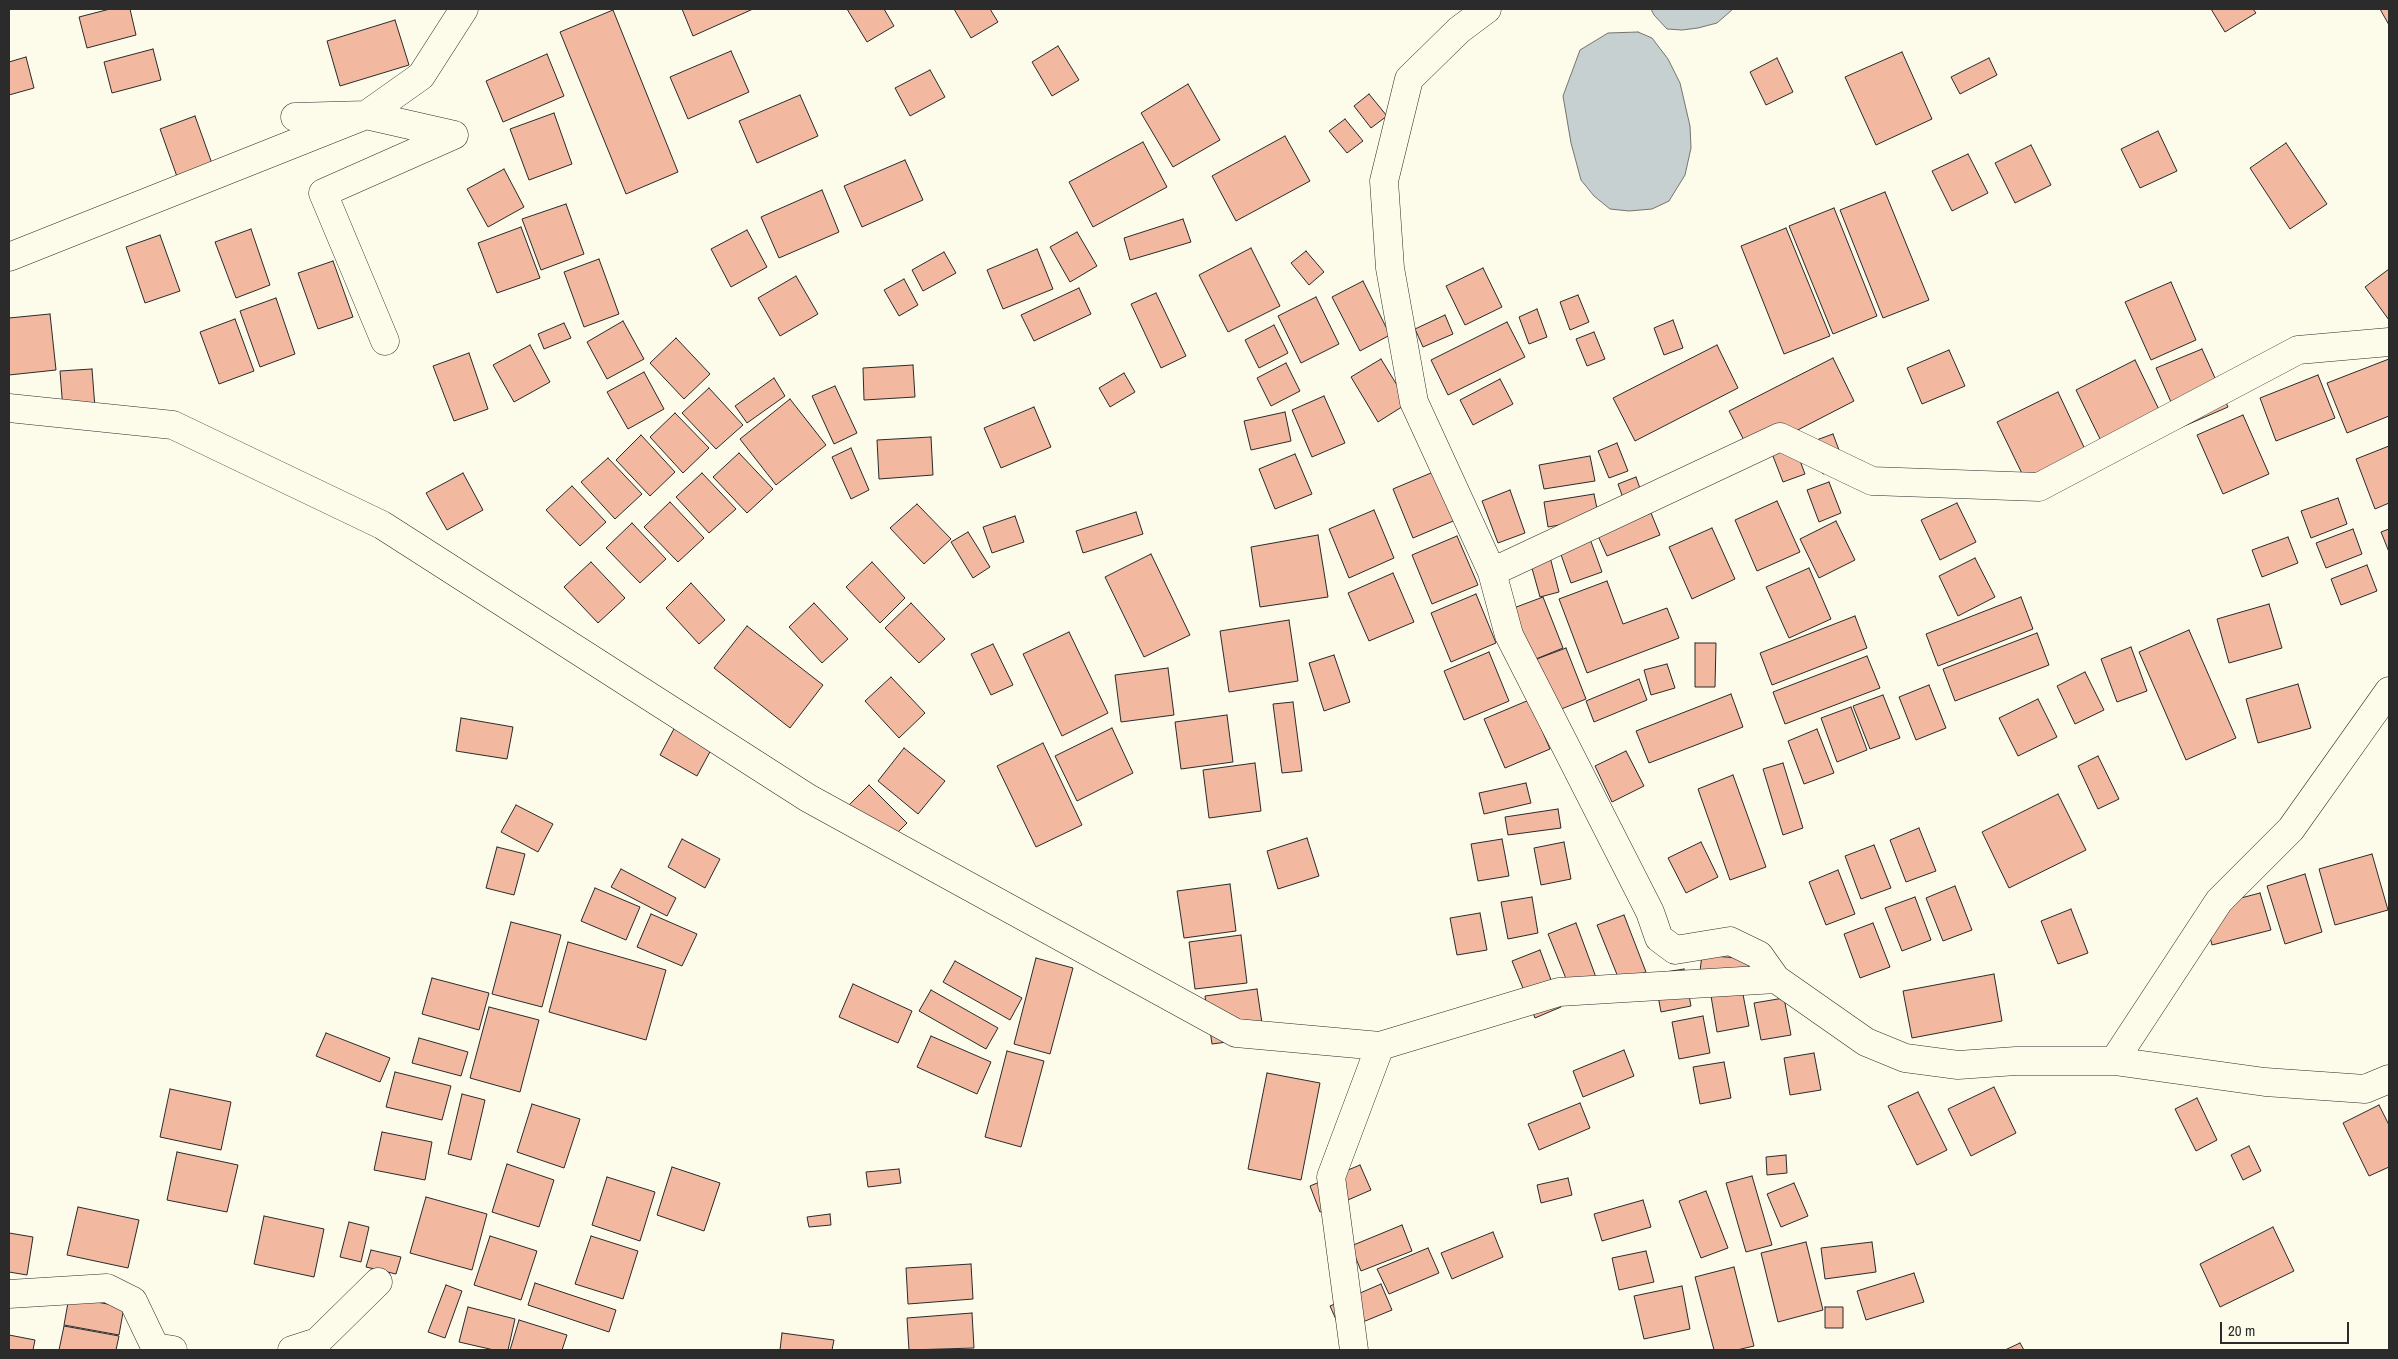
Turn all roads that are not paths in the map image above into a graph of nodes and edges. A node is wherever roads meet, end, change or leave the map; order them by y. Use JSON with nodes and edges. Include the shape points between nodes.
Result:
{"nodes":[{"id":1,"x":464,"y":9,"type":"edge"},
{"id":2,"x":1487,"y":9,"type":"edge"},
{"id":3,"x":366,"y":115,"type":"junction"},
{"id":4,"x":295,"y":117,"type":"dead end"},
{"id":5,"x":9,"y":257,"type":"edge"},
{"id":6,"x":385,"y":341,"type":"dead end"},
{"id":7,"x":2389,"y":342,"type":"edge"},
{"id":8,"x":9,"y":408,"type":"edge"},
{"id":9,"x":1492,"y":572,"type":"junction"},
{"id":10,"x":2389,"y":691,"type":"edge"},
{"id":11,"x":1776,"y":979,"type":"junction"},
{"id":12,"x":1380,"y":1046,"type":"junction"},
{"id":13,"x":2114,"y":1061,"type":"junction"},
{"id":14,"x":2389,"y":1079,"type":"edge"},
{"id":15,"x":378,"y":1282,"type":"dead end"},
{"id":16,"x":9,"y":1294,"type":"edge"},
{"id":17,"x":160,"y":1349,"type":"edge"},
{"id":18,"x":292,"y":1350,"type":"edge"},
{"id":19,"x":1354,"y":1350,"type":"edge"}],
"edges":[{"from":1,"to":3,"type":"street","via":[[421,76]]},
{"from":2,"to":9,"type":"street","via":[[1409,79],[1384,181],[1390,268],[1414,402]]},
{"from":3,"to":4,"type":"street"},
{"from":3,"to":5,"type":"street"},
{"from":3,"to":6,"type":"street","via":[[454,135],[323,193]]},
{"from":7,"to":9,"type":"street","via":[[2298,350],[2040,487],[1872,481],[1780,437]]},
{"from":8,"to":12,"type":"street","via":[[173,425],[382,525],[808,798],[1236,1033]]},
{"from":9,"to":11,"type":"street","via":[[1509,635],[1650,912],[1659,938],[1675,950],[1730,941],[1759,955]]},
{"from":10,"to":13,"type":"street","via":[[2291,829],[2218,902]]},
{"from":11,"to":12,"type":"street","via":[[1559,992]]},
{"from":11,"to":13,"type":"street","via":[[1866,1042],[1905,1058],[1958,1065],[2016,1061]]},
{"from":12,"to":19,"type":"street","via":[[1331,1177]]},
{"from":13,"to":14,"type":"street","via":[[2265,1082],[2365,1089]]},
{"from":15,"to":18,"type":"street","via":[[317,1342]]},
{"from":16,"to":17,"type":"street","via":[[107,1288],[133,1301]]}]}
